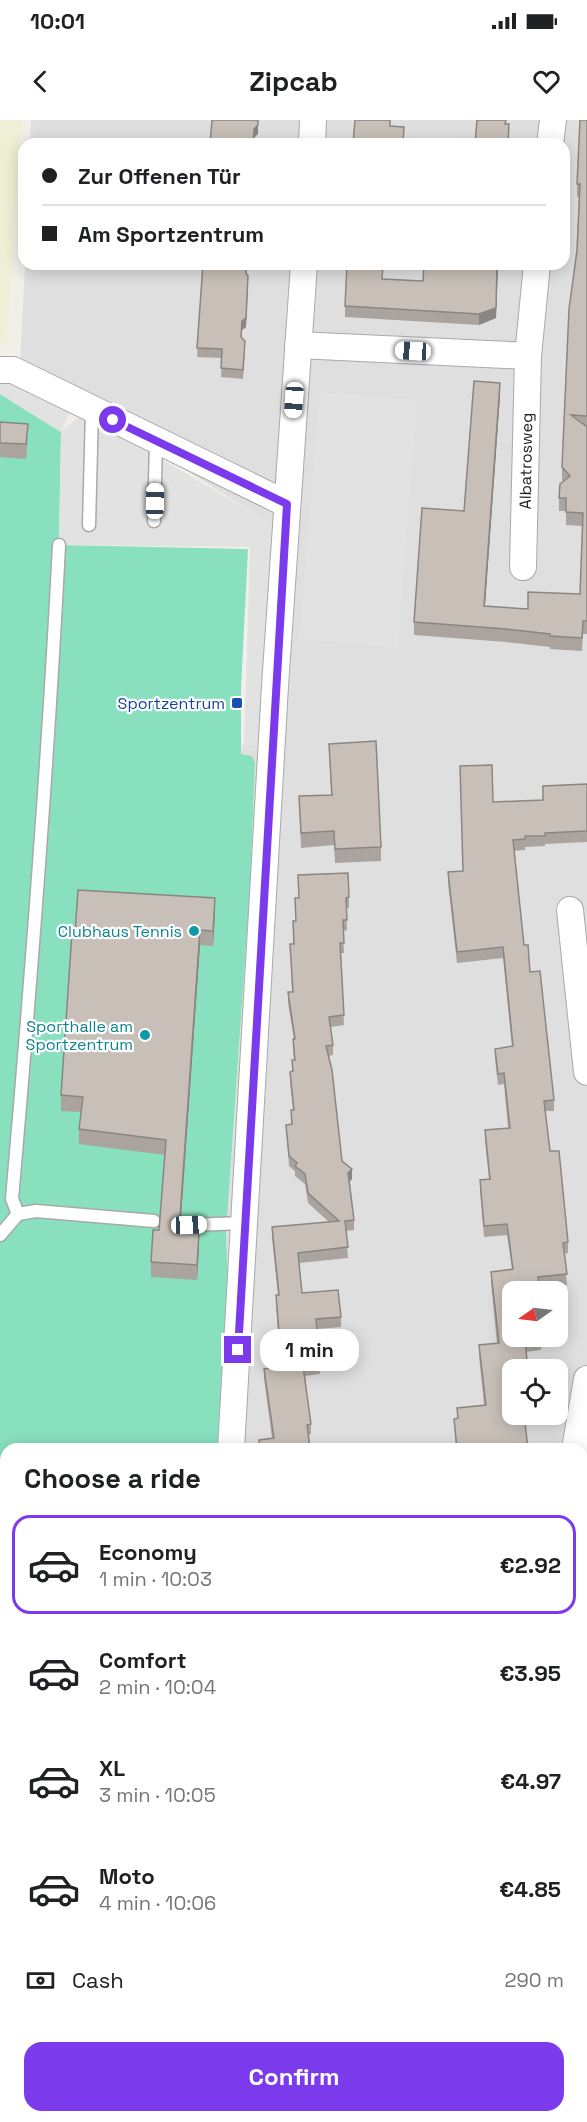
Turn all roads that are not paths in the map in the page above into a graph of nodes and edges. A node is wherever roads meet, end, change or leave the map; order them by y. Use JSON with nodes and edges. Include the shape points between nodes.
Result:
{"nodes":[{"id":1,"x":314,"y":120,"type":"edge"},
{"id":2,"x":553,"y":120,"type":"edge"},
{"id":3,"x":312,"y":138,"type":"edge"},
{"id":4,"x":551,"y":138,"type":"edge"},
{"id":5,"x":304,"y":270,"type":"edge"},
{"id":6,"x":536,"y":270,"type":"edge"},
{"id":7,"x":298,"y":345,"type":"junction"},
{"id":8,"x":528,"y":356,"type":"junction"},
{"id":9,"x":0,"y":370,"type":"edge"},
{"id":10,"x":92,"y":410,"type":"junction"},
{"id":11,"x":156,"y":441,"type":"junction"},
{"id":12,"x":287,"y":504,"type":"junction"},
{"id":13,"x":154,"y":521,"type":"dead end"},
{"id":14,"x":89,"y":525,"type":"dead end"},
{"id":15,"x":59,"y":545,"type":"dead end"},
{"id":16,"x":524,"y":567,"type":"dead end"},
{"id":17,"x":570,"y":910,"type":"dead end"},
{"id":18,"x":587,"y":1072,"type":"edge"},
{"id":19,"x":18,"y":1214,"type":"junction"},
{"id":20,"x":154,"y":1221,"type":"dead end"},
{"id":21,"x":244,"y":1223,"type":"junction"},
{"id":22,"x":189,"y":1225,"type":"dead end"},
{"id":23,"x":0,"y":1235,"type":"edge"},
{"id":24,"x":587,"y":1379,"type":"edge"},
{"id":25,"x":231,"y":1443,"type":"edge"},
{"id":26,"x":576,"y":1443,"type":"edge"}],
"edges":[{"from":1,"to":3,"type":"street"},
{"from":2,"to":4,"type":"street"},
{"from":5,"to":7,"type":"street"},
{"from":6,"to":8,"type":"street","name":"Albatrosweg"},
{"from":7,"to":8,"type":"street"},
{"from":7,"to":12,"type":"street"},
{"from":8,"to":16,"type":"street","name":"Albatrosweg"},
{"from":9,"to":10,"type":"street","via":[[13,370]]},
{"from":10,"to":11,"type":"street"},
{"from":10,"to":14,"type":"lane"},
{"from":11,"to":12,"type":"street"},
{"from":11,"to":13,"type":"lane"},
{"from":12,"to":21,"type":"street"},
{"from":15,"to":19,"type":"lane","via":[[52,692],[12,1199]]},
{"from":17,"to":18,"type":"street"},
{"from":19,"to":20,"type":"lane","via":[[36,1211]]},
{"from":19,"to":23,"type":"lane"},
{"from":21,"to":22,"type":"lane"},
{"from":21,"to":25,"type":"street"},
{"from":24,"to":26,"type":"street"}]}
